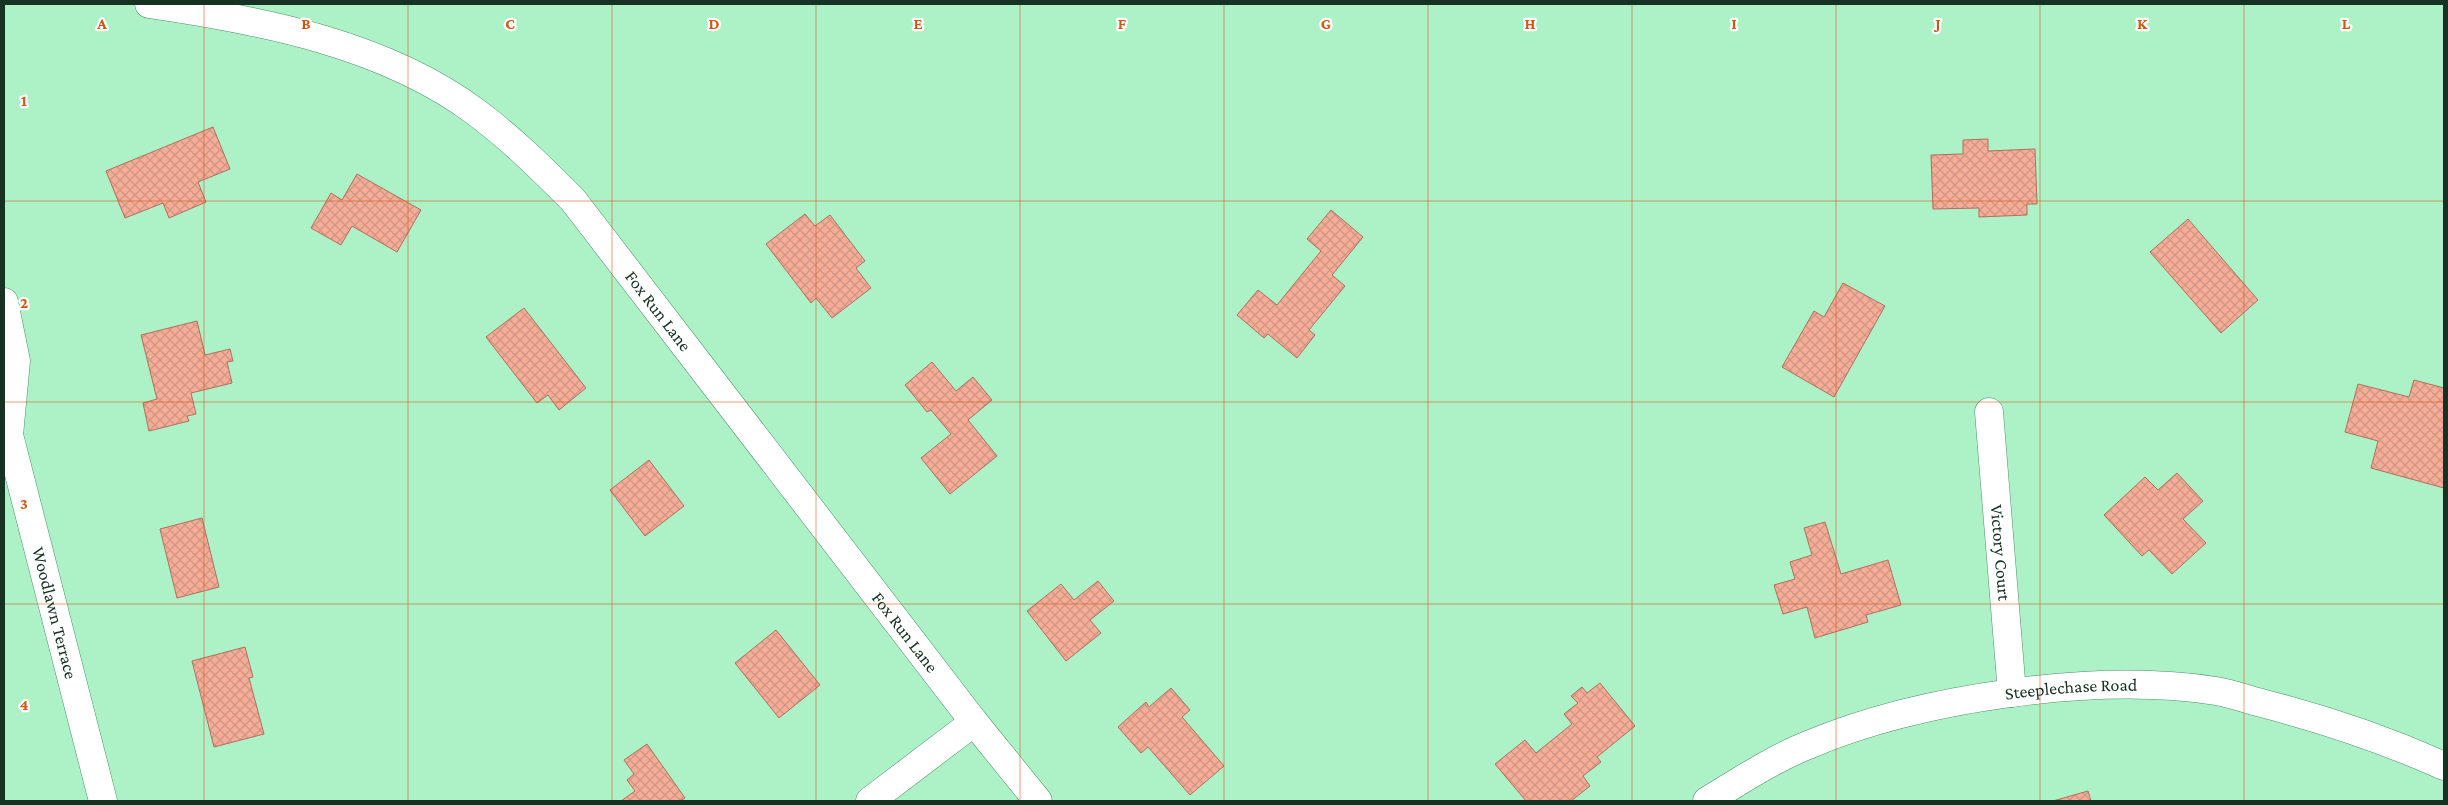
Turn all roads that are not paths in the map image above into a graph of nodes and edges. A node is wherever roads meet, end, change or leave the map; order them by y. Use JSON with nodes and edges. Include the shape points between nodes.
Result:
{"nodes":[{"id":1,"x":148,"y":4,"type":"edge"},
{"id":2,"x":4,"y":302,"type":"edge"},
{"id":3,"x":1989,"y":412,"type":"dead end"},
{"id":4,"x":6,"y":432,"type":"edge"},
{"id":5,"x":2012,"y":693,"type":"junction"},
{"id":6,"x":974,"y":722,"type":"junction"},
{"id":7,"x":2444,"y":766,"type":"edge"},
{"id":8,"x":103,"y":801,"type":"edge"},
{"id":9,"x":870,"y":801,"type":"edge"},
{"id":10,"x":1038,"y":801,"type":"edge"},
{"id":11,"x":1707,"y":801,"type":"edge"}],
"edges":[{"from":1,"to":6,"type":"street","name":"Fox Run Lane","via":[[216,14],[291,31],[384,60],[476,112],[527,153],[573,200]]},
{"from":2,"to":4,"type":"street","name":"Woodlawn Terrace","via":[[16,360]]},
{"from":3,"to":5,"type":"street","name":"Victory Court"},
{"from":4,"to":8,"type":"street","name":"Woodlawn Terrace"},
{"from":5,"to":7,"type":"street","name":"Steeplechase Road","via":[[2115,686],[2216,692],[2314,717]]},
{"from":5,"to":11,"type":"street","name":"Steeplechase Road","via":[[1876,720],[1808,745]]},
{"from":6,"to":9,"type":"street"},
{"from":6,"to":10,"type":"street","name":"Fox Run Lane"}]}
